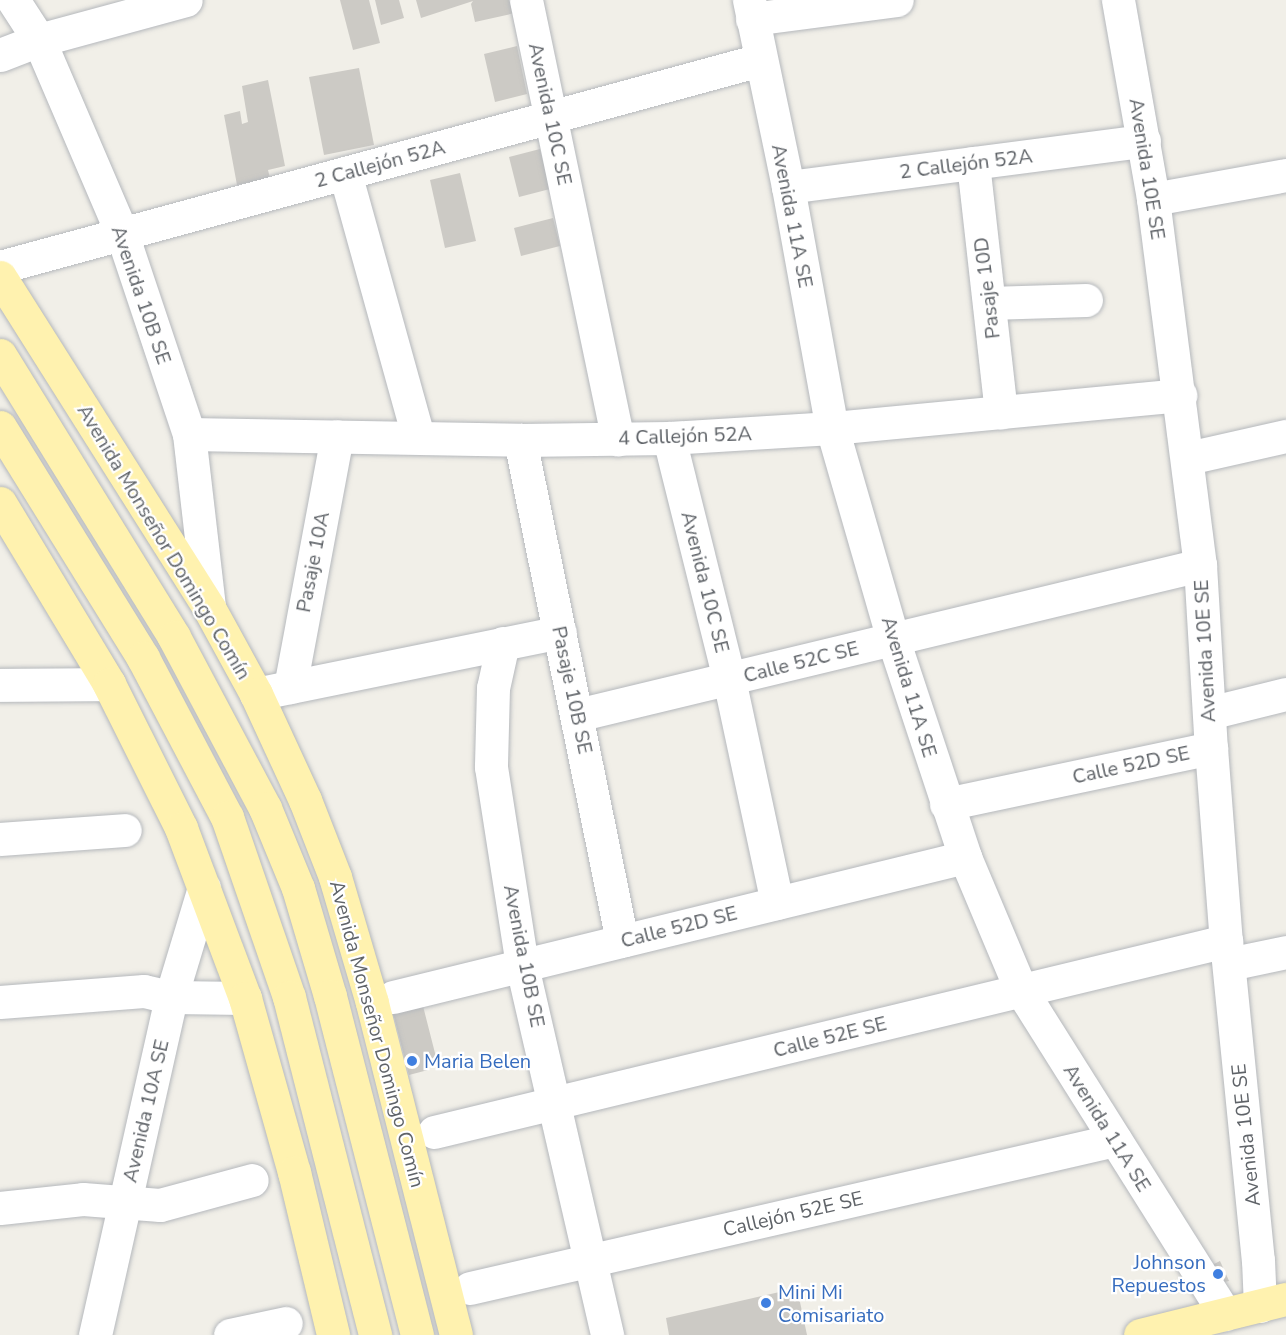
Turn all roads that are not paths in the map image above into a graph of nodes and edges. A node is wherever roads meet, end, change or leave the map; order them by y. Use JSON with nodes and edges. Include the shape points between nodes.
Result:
{"nodes":[{"id":1,"x":13,"y":0,"type":"edge"},
{"id":2,"x":186,"y":0,"type":"edge"},
{"id":3,"x":526,"y":0,"type":"edge"},
{"id":4,"x":897,"y":0,"type":"edge"},
{"id":5,"x":1118,"y":0,"type":"edge"},
{"id":6,"x":751,"y":10,"type":"edge"},
{"id":7,"x":39,"y":40,"type":"junction"},
{"id":8,"x":0,"y":55,"type":"edge"},
{"id":9,"x":760,"y":60,"type":"junction"},
{"id":10,"x":550,"y":117,"type":"junction"},
{"id":11,"x":1144,"y":141,"type":"junction"},
{"id":12,"x":973,"y":163,"type":"junction"},
{"id":13,"x":345,"y":173,"type":"junction"},
{"id":14,"x":1286,"y":175,"type":"edge"},
{"id":15,"x":788,"y":187,"type":"junction"},
{"id":16,"x":1153,"y":199,"type":"junction"},
{"id":17,"x":122,"y":234,"type":"junction"},
{"id":18,"x":0,"y":267,"type":"edge"},
{"id":19,"x":0,"y":277,"type":"edge"},
{"id":20,"x":1086,"y":300,"type":"dead end"},
{"id":21,"x":989,"y":303,"type":"junction"},
{"id":22,"x":0,"y":355,"type":"edge"},
{"id":23,"x":1180,"y":395,"type":"junction"},
{"id":24,"x":1001,"y":412,"type":"junction"},
{"id":25,"x":0,"y":427,"type":"edge"},
{"id":26,"x":832,"y":428,"type":"junction"},
{"id":27,"x":189,"y":434,"type":"junction"},
{"id":28,"x":337,"y":436,"type":"junction"},
{"id":29,"x":1286,"y":436,"type":"edge"},
{"id":30,"x":418,"y":437,"type":"junction"},
{"id":31,"x":669,"y":438,"type":"junction"},
{"id":32,"x":618,"y":439,"type":"junction"},
{"id":33,"x":520,"y":440,"type":"junction"},
{"id":34,"x":1188,"y":458,"type":"junction"},
{"id":35,"x":124,"y":474,"type":"junction"},
{"id":36,"x":88,"y":499,"type":"junction"},
{"id":37,"x":0,"y":502,"type":"edge"},
{"id":38,"x":64,"y":529,"type":"junction"},
{"id":39,"x":30,"y":551,"type":"junction"},
{"id":40,"x":1200,"y":566,"type":"junction"},
{"id":41,"x":209,"y":608,"type":"junction"},
{"id":42,"x":560,"y":632,"type":"junction"},
{"id":43,"x":893,"y":639,"type":"junction"},
{"id":44,"x":503,"y":643,"type":"junction"},
{"id":45,"x":729,"y":679,"type":"junction"},
{"id":46,"x":109,"y":684,"type":"junction"},
{"id":47,"x":0,"y":685,"type":"edge"},
{"id":48,"x":290,"y":687,"type":"junction"},
{"id":49,"x":256,"y":694,"type":"junction"},
{"id":50,"x":1286,"y":694,"type":"edge"},
{"id":51,"x":1209,"y":713,"type":"junction"},
{"id":52,"x":577,"y":716,"type":"junction"},
{"id":53,"x":1211,"y":748,"type":"junction"},
{"id":54,"x":946,"y":804,"type":"junction"},
{"id":55,"x":125,"y":830,"type":"dead end"},
{"id":56,"x":0,"y":839,"type":"edge"},
{"id":57,"x":965,"y":857,"type":"junction"},
{"id":58,"x":334,"y":877,"type":"junction"},
{"id":59,"x":204,"y":888,"type":"junction"},
{"id":60,"x":298,"y":888,"type":"junction"},
{"id":61,"x":777,"y":903,"type":"junction"},
{"id":62,"x":622,"y":941,"type":"junction"},
{"id":63,"x":1286,"y":952,"type":"edge"},
{"id":64,"x":1228,"y":953,"type":"junction"},
{"id":65,"x":522,"y":966,"type":"junction"},
{"id":66,"x":1021,"y":990,"type":"junction"},
{"id":67,"x":171,"y":997,"type":"junction"},
{"id":68,"x":393,"y":997,"type":"dead end"},
{"id":69,"x":244,"y":998,"type":"junction"},
{"id":70,"x":0,"y":1002,"type":"edge"},
{"id":71,"x":307,"y":1069,"type":"junction"},
{"id":72,"x":267,"y":1076,"type":"junction"},
{"id":73,"x":555,"y":1103,"type":"junction"},
{"id":74,"x":434,"y":1132,"type":"dead end"},
{"id":75,"x":1115,"y":1140,"type":"junction"},
{"id":76,"x":252,"y":1180,"type":"dead end"},
{"id":77,"x":126,"y":1201,"type":"junction"},
{"id":78,"x":0,"y":1208,"type":"edge"},
{"id":79,"x":589,"y":1261,"type":"junction"},
{"id":80,"x":470,"y":1288,"type":"dead end"},
{"id":81,"x":1273,"y":1302,"type":"edge"},
{"id":82,"x":1225,"y":1314,"type":"junction"},
{"id":83,"x":286,"y":1323,"type":"dead end"},
{"id":84,"x":96,"y":1335,"type":"edge"},
{"id":85,"x":230,"y":1335,"type":"edge"},
{"id":86,"x":333,"y":1335,"type":"edge"},
{"id":87,"x":375,"y":1335,"type":"edge"},
{"id":88,"x":417,"y":1335,"type":"edge"},
{"id":89,"x":456,"y":1335,"type":"edge"},
{"id":90,"x":607,"y":1335,"type":"edge"},
{"id":91,"x":1140,"y":1335,"type":"edge"}],
"edges":[{"from":1,"to":7,"type":"street","name":"Avenida 10B SE"},
{"from":2,"to":7,"type":"street"},
{"from":3,"to":10,"type":"street","name":"Avenida 10C SE"},
{"from":4,"to":6,"type":"street"},
{"from":5,"to":11,"type":"street","name":"Avenida 10E SE"},
{"from":6,"to":9,"type":"street","name":"Avenida 11A SE"},
{"from":7,"to":8,"type":"street"},
{"from":7,"to":17,"type":"street","name":"Avenida 10B SE"},
{"from":9,"to":10,"type":"street","name":"2 Callejón 52A"},
{"from":9,"to":15,"type":"street","name":"Avenida 11A SE"},
{"from":10,"to":13,"type":"street","name":"2 Callejón 52A"},
{"from":10,"to":32,"type":"street","name":"Avenida 10C SE"},
{"from":11,"to":12,"type":"street","name":"2 Callejón 52A"},
{"from":11,"to":16,"type":"street","name":"Avenida 10E SE"},
{"from":12,"to":15,"type":"street","name":"2 Callejón 52A"},
{"from":12,"to":21,"type":"street","name":"Pasaje 10D"},
{"from":13,"to":17,"type":"street","name":"2 Callejón 52A"},
{"from":13,"to":30,"type":"street"},
{"from":14,"to":16,"type":"street"},
{"from":15,"to":26,"type":"street","name":"Avenida 11A SE"},
{"from":16,"to":23,"type":"street","name":"Avenida 10E SE"},
{"from":17,"to":18,"type":"street","name":"2 Callejón 52A"},
{"from":17,"to":27,"type":"street","name":"Avenida 10B SE"},
{"from":19,"to":35,"type":"main road","name":"Avenida Monseñor Domingo Comín"},
{"from":20,"to":21,"type":"street"},
{"from":21,"to":24,"type":"street","name":"Pasaje 10D"},
{"from":22,"to":36,"type":"main road","name":"Avenida Monseñor Domingo Comín"},
{"from":23,"to":24,"type":"street","name":"4 Callejón 52A"},
{"from":23,"to":34,"type":"street","name":"Avenida 10E SE"},
{"from":24,"to":26,"type":"street","name":"4 Callejón 52A"},
{"from":25,"to":38,"type":"main road"},
{"from":26,"to":31,"type":"street","name":"4 Callejón 52A"},
{"from":26,"to":43,"type":"street","name":"Avenida 11A SE"},
{"from":27,"to":28,"type":"street","name":"4 Callejón 52A"},
{"from":27,"to":41,"type":"street","name":"Avenida 10B SE"},
{"from":28,"to":30,"type":"street","name":"4 Callejón 52A"},
{"from":28,"to":48,"type":"street","name":"Pasaje 10A"},
{"from":29,"to":34,"type":"street"},
{"from":30,"to":33,"type":"street","name":"4 Callejón 52A"},
{"from":31,"to":32,"type":"street","name":"4 Callejón 52A"},
{"from":31,"to":45,"type":"street","name":"Avenida 10C SE"},
{"from":32,"to":33,"type":"street","name":"4 Callejón 52A"},
{"from":33,"to":42,"type":"street","name":"Pasaje 10B SE"},
{"from":34,"to":40,"type":"street","name":"Avenida 10E SE"},
{"from":35,"to":36,"type":"main road"},
{"from":35,"to":41,"type":"main road","name":"Avenida Monseñor Domingo Comín"},
{"from":36,"to":60,"type":"main road","name":"Avenida Monseñor Domingo Comín","via":[[174,637],[265,808]]},
{"from":37,"to":39,"type":"main road"},
{"from":38,"to":39,"type":"main road"},
{"from":38,"to":71,"type":"main road","via":[[143,658],[227,818],[289,997]]},
{"from":39,"to":46,"type":"main road"},
{"from":40,"to":43,"type":"street","name":"Calle 52C SE"},
{"from":40,"to":51,"type":"street","name":"Avenida 10E SE"},
{"from":41,"to":49,"type":"main road","name":"Avenida Monseñor Domingo Comín"},
{"from":42,"to":44,"type":"street"},
{"from":42,"to":52,"type":"street","name":"Pasaje 10B SE"},
{"from":43,"to":45,"type":"street","name":"Calle 52C SE"},
{"from":43,"to":54,"type":"street","name":"Avenida 11A SE"},
{"from":44,"to":48,"type":"street"},
{"from":44,"to":65,"type":"street","name":"Avenida 10B SE","via":[[493,688],[491,767]]},
{"from":45,"to":52,"type":"street","name":"Calle 52C SE"},
{"from":45,"to":61,"type":"street","name":"Avenida 10C SE"},
{"from":46,"to":47,"type":"street"},
{"from":46,"to":59,"type":"main road","via":[[182,828]]},
{"from":48,"to":49,"type":"street"},
{"from":49,"to":58,"type":"main road","name":"Avenida Monseñor Domingo Comín","via":[[306,800]]},
{"from":50,"to":51,"type":"street"},
{"from":51,"to":53,"type":"street","name":"Avenida 10E SE"},
{"from":52,"to":62,"type":"street","name":"Pasaje 10B SE"},
{"from":53,"to":54,"type":"street","name":"Calle 52D SE"},
{"from":53,"to":64,"type":"street","name":"Avenida 10E SE"},
{"from":54,"to":57,"type":"street","name":"Avenida 11A SE"},
{"from":55,"to":56,"type":"street"},
{"from":57,"to":61,"type":"street","name":"Calle 52D SE"},
{"from":57,"to":66,"type":"street","name":"Avenida 11A SE"},
{"from":58,"to":60,"type":"main road"},
{"from":58,"to":89,"type":"main road","name":"Avenida Monseñor Domingo Comín","via":[[372,1003]]},
{"from":59,"to":67,"type":"street","name":"Avenida 10A SE"},
{"from":59,"to":69,"type":"main road"},
{"from":60,"to":88,"type":"main road","name":"Avenida Monseñor Domingo Comín","via":[[330,996]]},
{"from":61,"to":62,"type":"street","name":"Calle 52D SE"},
{"from":62,"to":65,"type":"street","name":"Calle 52D SE"},
{"from":63,"to":64,"type":"street","name":"Calle 52E SE"},
{"from":64,"to":66,"type":"street","name":"Calle 52E SE"},
{"from":64,"to":81,"type":"street","name":"Avenida 10E SE","via":[[1258,1260]]},
{"from":65,"to":68,"type":"street","name":"Calle 52D SE"},
{"from":65,"to":73,"type":"street","name":"Avenida 10B SE"},
{"from":66,"to":73,"type":"street","name":"Calle 52E SE"},
{"from":66,"to":75,"type":"street","name":"Avenida 11A SE"},
{"from":67,"to":69,"type":"street"},
{"from":67,"to":70,"type":"street","via":[[144,991]]},
{"from":67,"to":77,"type":"street","name":"Avenida 10A SE"},
{"from":69,"to":72,"type":"main road"},
{"from":71,"to":72,"type":"main road"},
{"from":71,"to":87,"type":"main road"},
{"from":72,"to":86,"type":"main road"},
{"from":73,"to":74,"type":"street","name":"Calle 52E SE"},
{"from":73,"to":79,"type":"street","name":"Avenida 10B SE"},
{"from":75,"to":79,"type":"street","name":"Callejón 52E SE"},
{"from":75,"to":82,"type":"street","name":"Avenida 11A SE"},
{"from":76,"to":77,"type":"street","via":[[169,1204]]},
{"from":77,"to":78,"type":"street","via":[[83,1199]]},
{"from":77,"to":84,"type":"street","name":"Avenida 10A SE"},
{"from":79,"to":80,"type":"street","name":"Callejón 52E SE"},
{"from":79,"to":90,"type":"street","name":"Avenida 10B SE"},
{"from":81,"to":82,"type":"main road"},
{"from":82,"to":91,"type":"main road"},
{"from":83,"to":85,"type":"street"}]}
